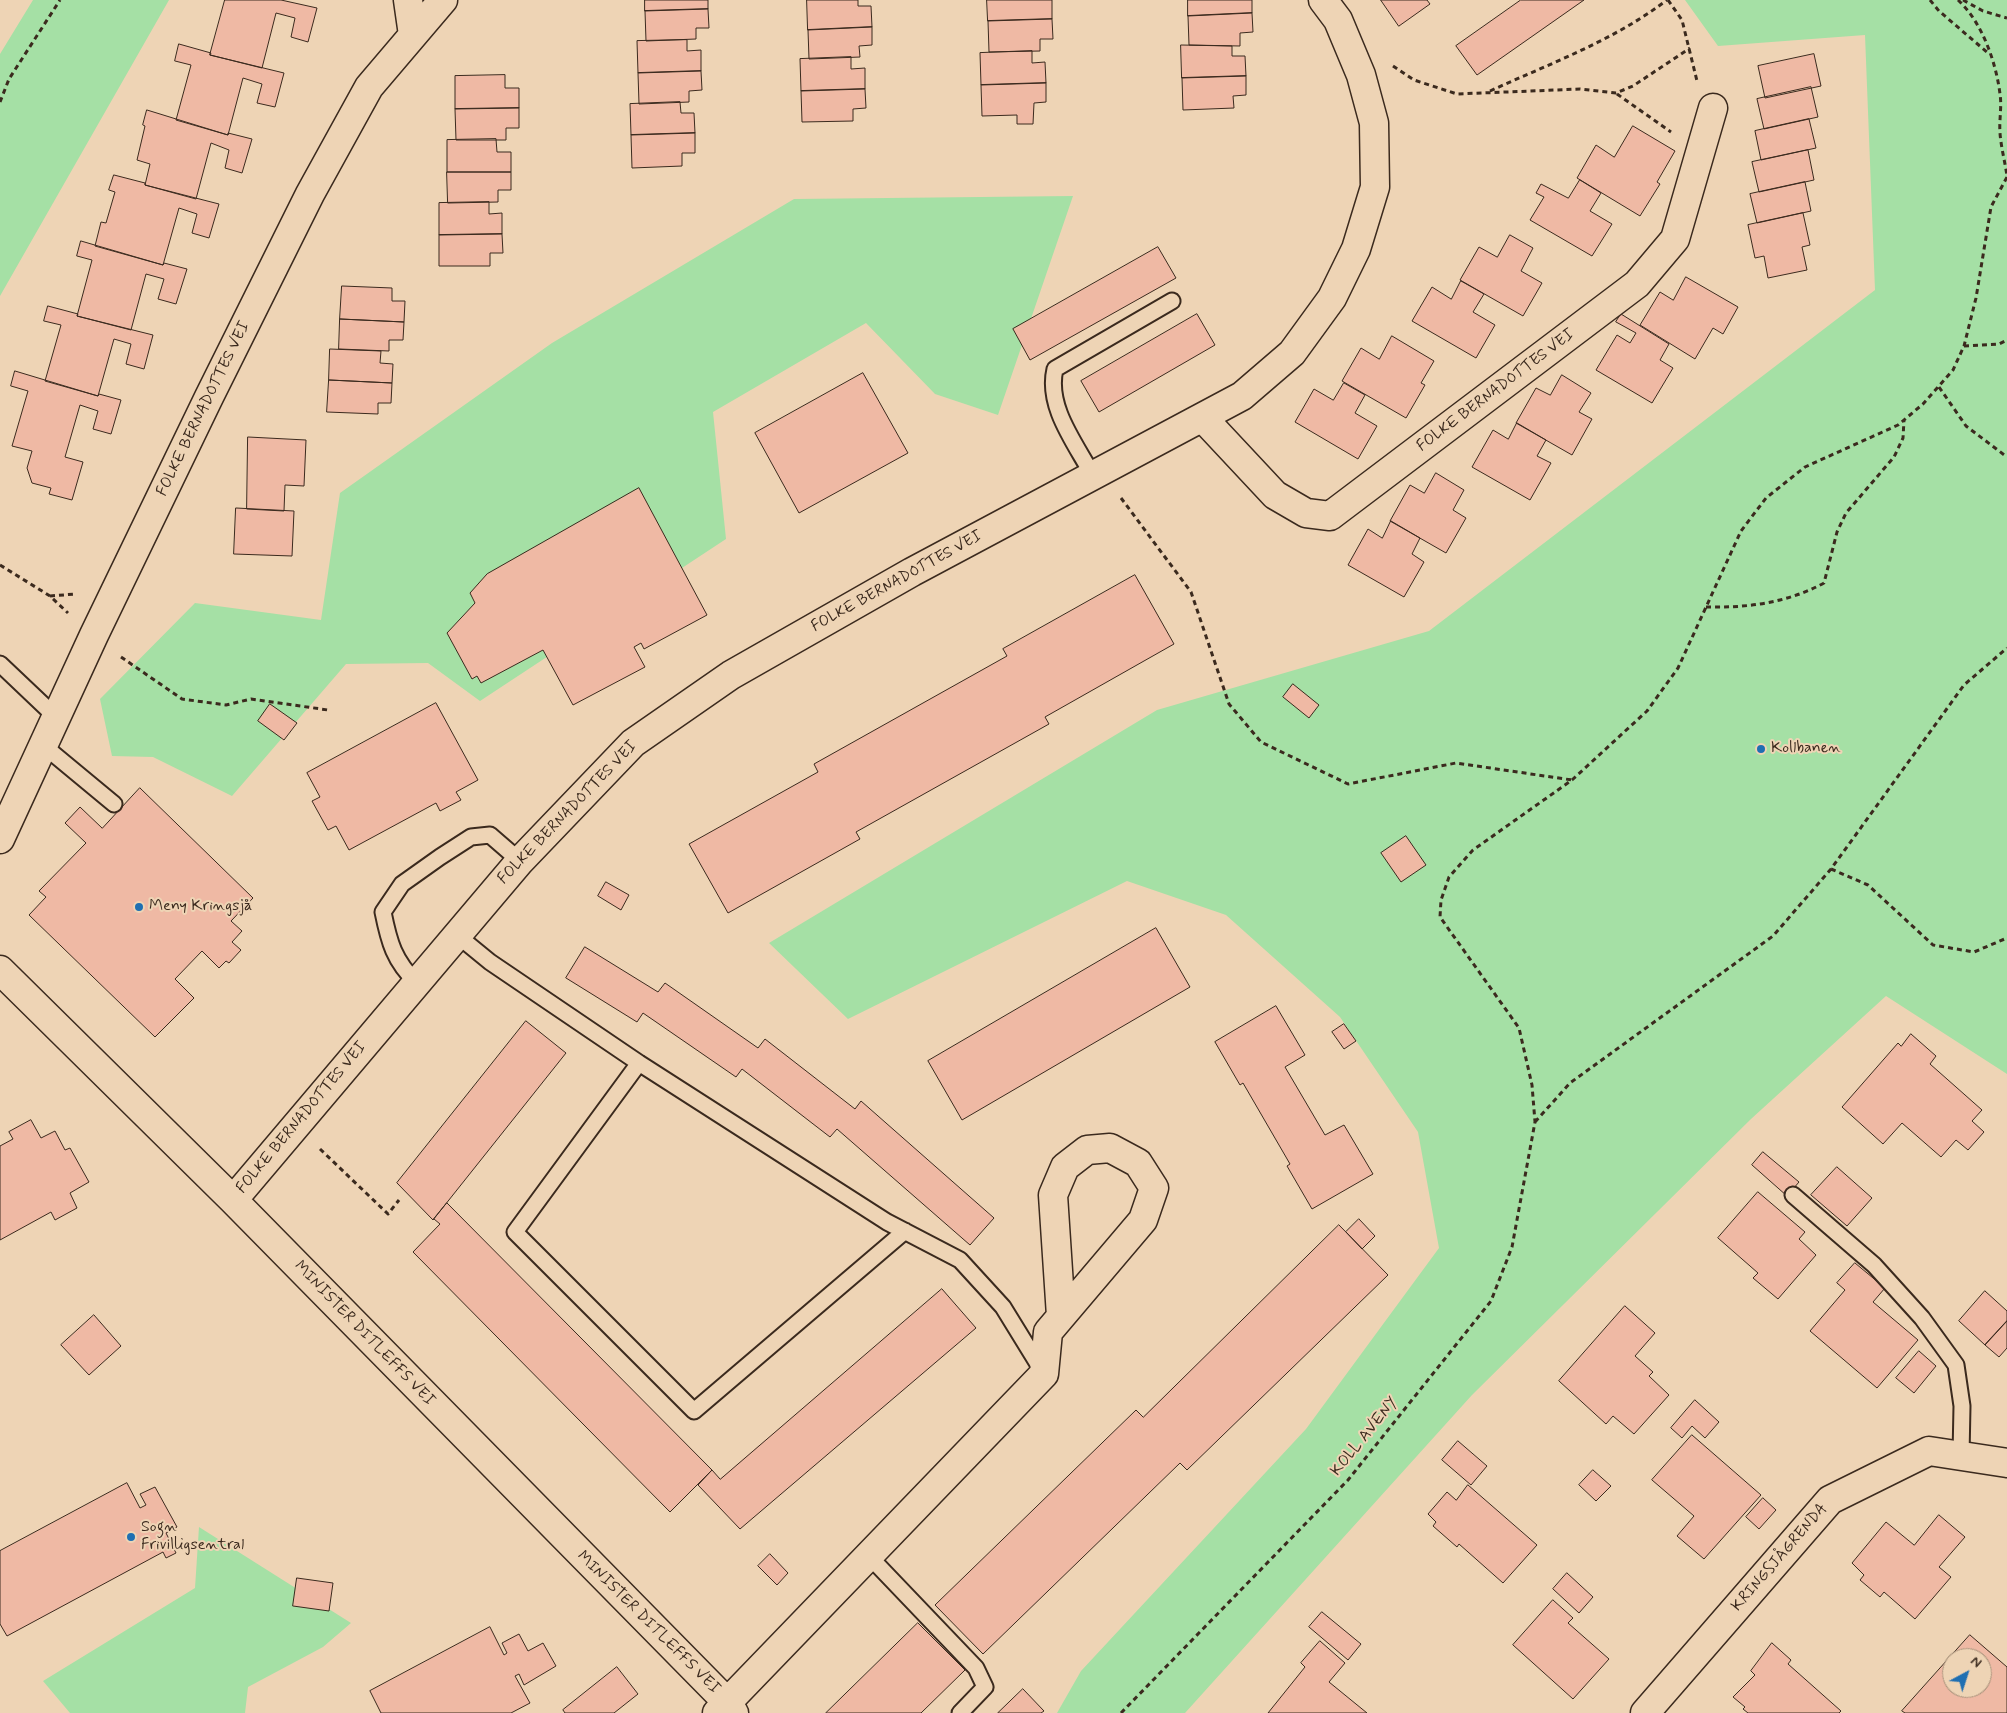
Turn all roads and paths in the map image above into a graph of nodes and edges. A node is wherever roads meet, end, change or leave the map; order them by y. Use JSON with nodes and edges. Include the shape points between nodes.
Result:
{"nodes":[{"id":1,"x":60,"y":0,"type":"edge"},
{"id":2,"x":408,"y":0,"type":"edge"},
{"id":3,"x":443,"y":0,"type":"edge"},
{"id":4,"x":1323,"y":0,"type":"edge"},
{"id":5,"x":1667,"y":0,"type":"edge"},
{"id":6,"x":1930,"y":0,"type":"edge"},
{"id":7,"x":1958,"y":0,"type":"edge"},
{"id":8,"x":1963,"y":0,"type":"edge"},
{"id":9,"x":2007,"y":18,"type":"edge"},
{"id":10,"x":413,"y":34,"type":"junction"},
{"id":11,"x":1690,"y":48,"type":"junction"},
{"id":12,"x":1989,"y":53,"type":"junction"},
{"id":13,"x":1392,"y":65,"type":"dead end"},
{"id":14,"x":1487,"y":92,"type":"junction"},
{"id":15,"x":1616,"y":93,"type":"junction"},
{"id":16,"x":0,"y":102,"type":"edge"},
{"id":17,"x":1713,"y":108,"type":"joint"},
{"id":18,"x":1700,"y":154,"type":"junction"},
{"id":19,"x":2007,"y":176,"type":"edge"},
{"id":20,"x":1172,"y":301,"type":"dead end"},
{"id":21,"x":2007,"y":340,"type":"edge"},
{"id":22,"x":1964,"y":346,"type":"junction"},
{"id":23,"x":1939,"y":387,"type":"junction"},
{"id":24,"x":1203,"y":418,"type":"junction"},
{"id":25,"x":1904,"y":420,"type":"junction"},
{"id":26,"x":2007,"y":458,"type":"edge"},
{"id":27,"x":1097,"y":474,"type":"junction"},
{"id":28,"x":0,"y":565,"type":"edge"},
{"id":29,"x":83,"y":593,"type":"dead end"},
{"id":30,"x":50,"y":596,"type":"junction"},
{"id":31,"x":1706,"y":607,"type":"junction"},
{"id":32,"x":73,"y":618,"type":"dead end"},
{"id":33,"x":2007,"y":648,"type":"edge"},
{"id":34,"x":119,"y":655,"type":"dead end"},
{"id":35,"x":0,"y":664,"type":"edge"},
{"id":36,"x":328,"y":710,"type":"dead end"},
{"id":37,"x":57,"y":718,"type":"junction"},
{"id":38,"x":44,"y":746,"type":"junction"},
{"id":39,"x":1572,"y":780,"type":"junction"},
{"id":40,"x":114,"y":804,"type":"dead end"},
{"id":41,"x":0,"y":839,"type":"edge"},
{"id":42,"x":520,"y":861,"type":"junction"},
{"id":43,"x":1831,"y":869,"type":"junction"},
{"id":44,"x":457,"y":935,"type":"junction"},
{"id":45,"x":2007,"y":938,"type":"edge"},
{"id":46,"x":0,"y":970,"type":"edge"},
{"id":47,"x":416,"y":984,"type":"junction"},
{"id":48,"x":639,"y":1063,"type":"junction"},
{"id":49,"x":1535,"y":1122,"type":"junction"},
{"id":50,"x":295,"y":1127,"type":"junction"},
{"id":51,"x":1793,"y":1194,"type":"dead end"},
{"id":52,"x":233,"y":1200,"type":"junction"},
{"id":53,"x":399,"y":1200,"type":"dead end"},
{"id":54,"x":905,"y":1231,"type":"junction"},
{"id":55,"x":1061,"y":1316,"type":"junction"},
{"id":56,"x":1044,"y":1374,"type":"junction"},
{"id":57,"x":1962,"y":1456,"type":"junction"},
{"id":58,"x":2007,"y":1463,"type":"edge"},
{"id":59,"x":868,"y":1555,"type":"junction"},
{"id":60,"x":726,"y":1709,"type":"edge"},
{"id":61,"x":960,"y":1713,"type":"edge"},
{"id":62,"x":1121,"y":1713,"type":"edge"},
{"id":63,"x":1645,"y":1713,"type":"edge"}],
"edges":[{"from":1,"to":16,"type":"path","via":[[9,79]]},
{"from":2,"to":10,"type":"street"},
{"from":3,"to":10,"type":"street","name":"FOLKE BERNADOTTES VEI"},
{"from":4,"to":24,"type":"street","name":"FOLKE BERNADOTTES VEI","via":[[1338,20],[1361,76],[1374,123],[1375,187],[1356,249],[1336,290],[1292,353],[1242,396]]},
{"from":5,"to":11,"type":"path","via":[[1682,20]]},
{"from":5,"to":14,"type":"path","via":[[1639,21],[1596,45]]},
{"from":6,"to":12,"type":"path"},
{"from":7,"to":12,"type":"path","via":[[1969,10],[1984,35]]},
{"from":8,"to":9,"type":"path","via":[[1983,11]]},
{"from":10,"to":37,"type":"street","name":"FOLKE BERNADOTTES VEI","via":[[369,87],[310,194],[209,396]]},
{"from":11,"to":15,"type":"path","via":[[1633,86]]},
{"from":11,"to":17,"type":"path","via":[[1698,87]]},
{"from":12,"to":19,"type":"path","via":[[2000,94],[2000,134]]},
{"from":13,"to":14,"type":"path","via":[[1414,80],[1457,94]]},
{"from":14,"to":15,"type":"path","via":[[1580,89]]},
{"from":15,"to":18,"type":"path"},
{"from":17,"to":18,"type":"street","name":"FOLKE BERNADOTTES VEI"},
{"from":18,"to":24,"type":"street","name":"FOLKE BERNADOTTES VEI","via":[[1675,239],[1637,284],[1330,516],[1306,513],[1275,495]]},
{"from":19,"to":22,"type":"path","name":"KOLL AVENY","via":[[1991,207],[1976,298]]},
{"from":20,"to":27,"type":"lane","via":[[1055,369],[1052,383],[1055,402]]},
{"from":21,"to":22,"type":"path","via":[[1999,344]]},
{"from":22,"to":23,"type":"path","name":"KOLL AVENY","via":[[1954,370]]},
{"from":23,"to":25,"type":"path","name":"KOLL AVENY"},
{"from":23,"to":26,"type":"path","via":[[1966,426]]},
{"from":24,"to":27,"type":"street","name":"FOLKE BERNADOTTES VEI"},
{"from":25,"to":31,"type":"path","name":"KOLL AVENY","via":[[1805,467],[1766,498],[1741,531]]},
{"from":25,"to":31,"type":"path","via":[[1903,438],[1894,457],[1846,513],[1824,583],[1809,592],[1770,603],[1741,608]]},
{"from":27,"to":39,"type":"path","via":[[1191,592],[1229,704],[1261,742],[1348,784],[1456,762]]},
{"from":27,"to":42,"type":"street","name":"FOLKE BERNADOTTES VEI","via":[[912,572],[730,675],[633,743]]},
{"from":28,"to":30,"type":"path"},
{"from":29,"to":30,"type":"path"},
{"from":30,"to":32,"type":"path"},
{"from":31,"to":39,"type":"path","name":"KOLL AVENY","via":[[1678,668],[1647,711]]},
{"from":33,"to":43,"type":"path","via":[[1964,685]]},
{"from":34,"to":36,"type":"path","via":[[182,699],[226,705],[250,699]]},
{"from":35,"to":37,"type":"lane"},
{"from":37,"to":38,"type":"street","name":"FOLKE BERNADOTTES VEI"},
{"from":38,"to":40,"type":"lane"},
{"from":38,"to":41,"type":"street","name":"FOLKE BERNADOTTES VEI"},
{"from":39,"to":49,"type":"path","name":"KOLL AVENY","via":[[1473,850],[1449,877],[1441,900],[1440,918],[1519,1028],[1532,1085]]},
{"from":42,"to":44,"type":"street","name":"FOLKE BERNADOTTES VEI"},
{"from":42,"to":47,"type":"lane","via":[[490,835],[470,837],[402,884],[383,912],[389,944]]},
{"from":43,"to":45,"type":"path","via":[[1868,885],[1933,945],[1974,952]]},
{"from":43,"to":49,"type":"path","via":[[1773,936],[1570,1083]]},
{"from":44,"to":47,"type":"street","name":"FOLKE BERNADOTTES VEI"},
{"from":44,"to":48,"type":"lane","via":[[490,962]]},
{"from":46,"to":52,"type":"street","name":"MINISTER DITLEFFS VEI"},
{"from":47,"to":50,"type":"street","name":"FOLKE BERNADOTTES VEI"},
{"from":48,"to":54,"type":"lane"},
{"from":48,"to":54,"type":"lane","via":[[515,1232],[694,1411]]},
{"from":49,"to":62,"type":"path","name":"KOLL AVENY","via":[[1512,1247],[1491,1301],[1348,1480]]},
{"from":50,"to":52,"type":"street","name":"FOLKE BERNADOTTES VEI"},
{"from":50,"to":53,"type":"path","via":[[388,1214]]},
{"from":51,"to":57,"type":"lane","via":[[1874,1265],[1922,1318],[1956,1365],[1962,1406]]},
{"from":52,"to":60,"type":"street","name":"MINISTER DITLEFFS VEI"},
{"from":54,"to":56,"type":"lane","via":[[960,1260],[1003,1307]]},
{"from":55,"to":55,"type":"street","via":[[1143,1220],[1154,1188],[1138,1163],[1110,1148],[1087,1150],[1065,1166],[1053,1195]]},
{"from":55,"to":56,"type":"street","via":[[1048,1332]]},
{"from":56,"to":59,"type":"street","name":"MINISTER DITLEFFS VEI"},
{"from":57,"to":58,"type":"street","name":"KRINGSJÅGRENDA"},
{"from":57,"to":63,"type":"street","name":"KRINGSJÅGRENDA","via":[[1929,1451],[1830,1500]]},
{"from":59,"to":60,"type":"street","name":"MINISTER DITLEFFS VEI"},
{"from":59,"to":61,"type":"lane","via":[[976,1668],[985,1687]]}]}
